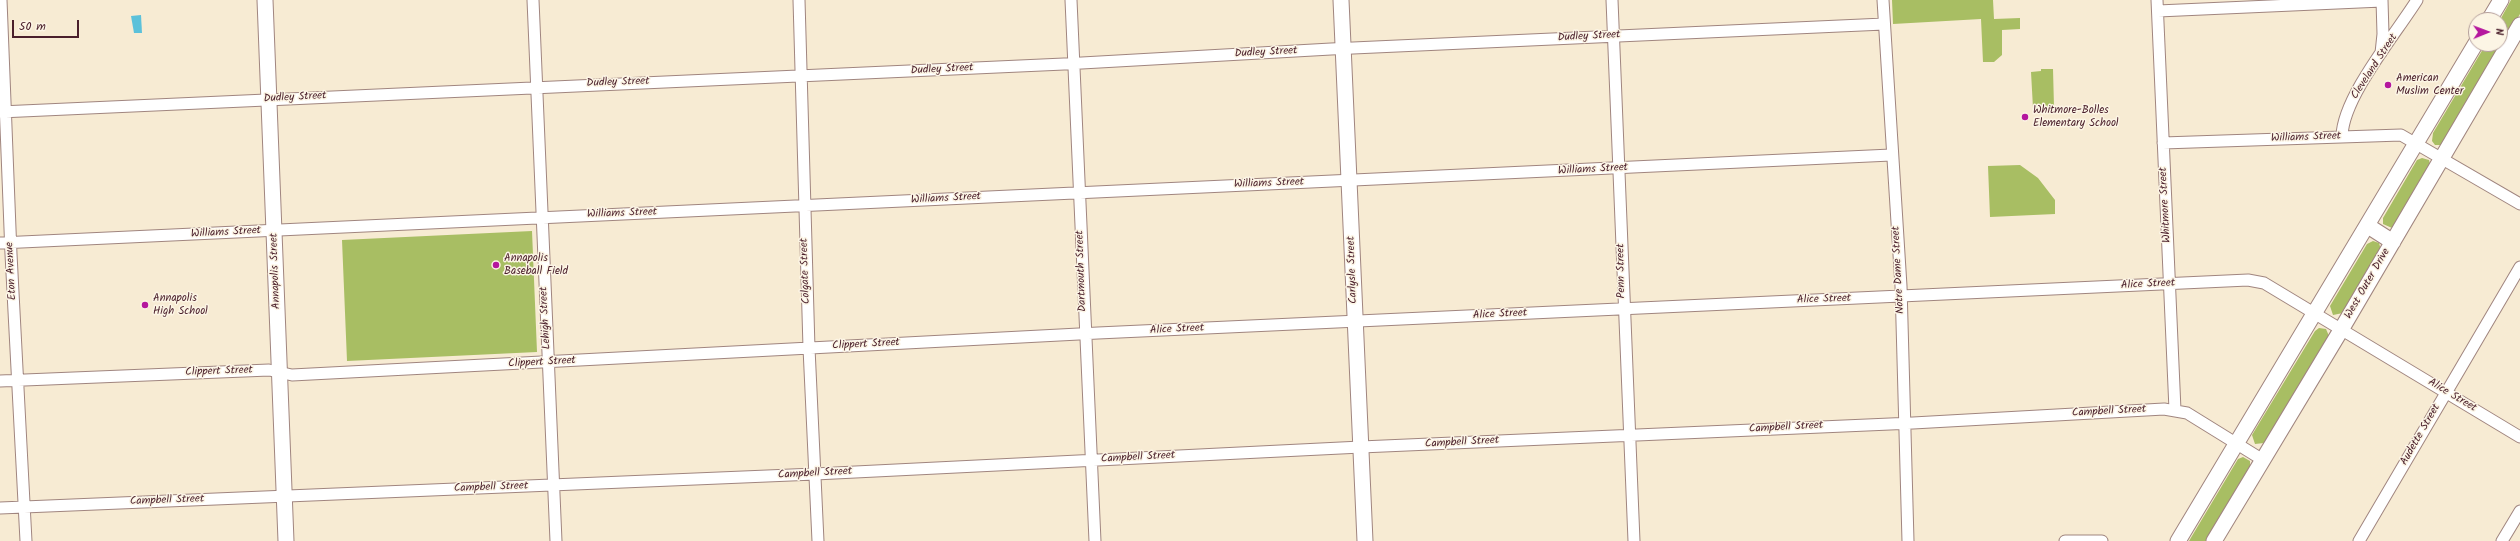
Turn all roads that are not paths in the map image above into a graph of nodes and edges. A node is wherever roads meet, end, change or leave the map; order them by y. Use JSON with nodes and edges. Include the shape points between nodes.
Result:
{"nodes":[{"id":1,"x":1,"y":0,"type":"edge"},
{"id":2,"x":265,"y":0,"type":"edge"},
{"id":3,"x":532,"y":0,"type":"edge"},
{"id":4,"x":799,"y":0,"type":"edge"},
{"id":5,"x":1071,"y":0,"type":"edge"},
{"id":6,"x":1341,"y":0,"type":"edge"},
{"id":7,"x":1612,"y":0,"type":"edge"},
{"id":8,"x":1883,"y":0,"type":"edge"},
{"id":9,"x":2417,"y":0,"type":"edge"},
{"id":10,"x":2501,"y":0,"type":"edge"},
{"id":11,"x":2382,"y":1,"type":"edge"},
{"id":12,"x":2157,"y":6,"type":"edge"},
{"id":13,"x":2494,"y":12,"type":"edge"},
{"id":14,"x":1884,"y":24,"type":"junction"},
{"id":15,"x":2520,"y":25,"type":"edge"},
{"id":16,"x":1613,"y":36,"type":"junction"},
{"id":17,"x":1343,"y":49,"type":"junction"},
{"id":18,"x":2471,"y":52,"type":"edge"},
{"id":19,"x":2381,"y":54,"type":"junction"},
{"id":20,"x":1074,"y":64,"type":"junction"},
{"id":21,"x":801,"y":76,"type":"junction"},
{"id":22,"x":536,"y":86,"type":"junction"},
{"id":23,"x":269,"y":99,"type":"junction"},
{"id":24,"x":3,"y":112,"type":"edge"},
{"id":25,"x":2342,"y":136,"type":"junction"},
{"id":26,"x":2417,"y":142,"type":"junction"},
{"id":27,"x":2163,"y":143,"type":"junction"},
{"id":28,"x":1891,"y":155,"type":"junction"},
{"id":29,"x":2442,"y":159,"type":"junction"},
{"id":30,"x":1620,"y":168,"type":"junction"},
{"id":31,"x":1349,"y":181,"type":"junction"},
{"id":32,"x":1079,"y":192,"type":"junction"},
{"id":33,"x":2520,"y":204,"type":"edge"},
{"id":34,"x":804,"y":207,"type":"junction"},
{"id":35,"x":542,"y":218,"type":"junction"},
{"id":36,"x":2368,"y":226,"type":"junction"},
{"id":37,"x":274,"y":230,"type":"junction"},
{"id":38,"x":2393,"y":242,"type":"junction"},
{"id":39,"x":5,"y":243,"type":"edge"},
{"id":40,"x":2520,"y":267,"type":"edge"},
{"id":41,"x":2170,"y":284,"type":"junction"},
{"id":42,"x":1901,"y":297,"type":"junction"},
{"id":43,"x":1623,"y":308,"type":"junction"},
{"id":44,"x":2314,"y":314,"type":"junction"},
{"id":45,"x":1356,"y":322,"type":"junction"},
{"id":46,"x":2341,"y":330,"type":"junction"},
{"id":47,"x":1085,"y":334,"type":"junction"},
{"id":48,"x":808,"y":348,"type":"junction"},
{"id":49,"x":548,"y":362,"type":"junction"},
{"id":50,"x":280,"y":373,"type":"junction"},
{"id":51,"x":17,"y":381,"type":"junction"},
{"id":52,"x":0,"y":382,"type":"edge"},
{"id":53,"x":2445,"y":392,"type":"junction"},
{"id":54,"x":2175,"y":410,"type":"junction"},
{"id":55,"x":1905,"y":423,"type":"junction"},
{"id":56,"x":1630,"y":435,"type":"junction"},
{"id":57,"x":2520,"y":437,"type":"edge"},
{"id":58,"x":2237,"y":444,"type":"junction"},
{"id":59,"x":1361,"y":447,"type":"junction"},
{"id":60,"x":2263,"y":460,"type":"junction"},
{"id":61,"x":1091,"y":461,"type":"junction"},
{"id":62,"x":815,"y":474,"type":"junction"},
{"id":63,"x":554,"y":485,"type":"junction"},
{"id":64,"x":284,"y":497,"type":"junction"},
{"id":65,"x":24,"y":507,"type":"junction"},
{"id":66,"x":0,"y":508,"type":"edge"},
{"id":67,"x":2520,"y":511,"type":"edge"},
{"id":68,"x":26,"y":541,"type":"edge"},
{"id":69,"x":286,"y":541,"type":"edge"},
{"id":70,"x":556,"y":541,"type":"edge"},
{"id":71,"x":818,"y":541,"type":"edge"},
{"id":72,"x":1095,"y":541,"type":"edge"},
{"id":73,"x":1365,"y":541,"type":"edge"},
{"id":74,"x":1634,"y":541,"type":"edge"},
{"id":75,"x":1908,"y":541,"type":"edge"},
{"id":76,"x":2065,"y":541,"type":"edge"},
{"id":77,"x":2102,"y":541,"type":"edge"},
{"id":78,"x":2178,"y":541,"type":"edge"},
{"id":79,"x":2214,"y":541,"type":"edge"},
{"id":80,"x":2359,"y":541,"type":"edge"},
{"id":81,"x":2502,"y":541,"type":"edge"}],
"edges":[{"from":1,"to":24,"type":"street","name":"Eton Avenue"},
{"from":2,"to":23,"type":"main road","name":"Annapolis Street"},
{"from":3,"to":22,"type":"street","name":"Lehigh Street"},
{"from":4,"to":21,"type":"street","name":"Colgate Street"},
{"from":5,"to":20,"type":"street","name":"Dartmouth Street"},
{"from":6,"to":17,"type":"main road","name":"Carlysle Street"},
{"from":7,"to":16,"type":"street","name":"Penn Street"},
{"from":8,"to":14,"type":"street","name":"Notre Dame Street"},
{"from":9,"to":19,"type":"street","name":"Cleveland Street"},
{"from":10,"to":13,"type":"main road"},
{"from":11,"to":12,"type":"street"},
{"from":11,"to":19,"type":"street"},
{"from":12,"to":27,"type":"street","name":"Whitmore Street"},
{"from":14,"to":16,"type":"street","name":"Dudley Street"},
{"from":14,"to":28,"type":"street","name":"Notre Dame Street"},
{"from":15,"to":29,"type":"main road","name":"West Outer Drive"},
{"from":16,"to":17,"type":"street","name":"Dudley Street"},
{"from":16,"to":30,"type":"street","name":"Penn Street"},
{"from":17,"to":20,"type":"street","name":"Dudley Street"},
{"from":17,"to":31,"type":"main road","name":"Carlysle Street"},
{"from":18,"to":26,"type":"main road"},
{"from":19,"to":25,"type":"street","name":"Cleveland Street","via":[[2346,110]]},
{"from":20,"to":21,"type":"street","name":"Dudley Street"},
{"from":20,"to":32,"type":"street","name":"Dartmouth Street"},
{"from":21,"to":22,"type":"street","name":"Dudley Street"},
{"from":21,"to":34,"type":"street","name":"Colgate Street"},
{"from":22,"to":23,"type":"street","name":"Dudley Street"},
{"from":22,"to":35,"type":"street","name":"Lehigh Street"},
{"from":23,"to":24,"type":"street","name":"Dudley Street"},
{"from":23,"to":37,"type":"main road","name":"Annapolis Street"},
{"from":24,"to":39,"type":"street","name":"Eton Avenue"},
{"from":25,"to":26,"type":"street","name":"Williams Street","via":[[2395,134]]},
{"from":25,"to":27,"type":"street","name":"Williams Street"},
{"from":26,"to":29,"type":"street","name":"Williams Street"},
{"from":26,"to":36,"type":"main road"},
{"from":27,"to":41,"type":"street","name":"Whitmore Street"},
{"from":28,"to":30,"type":"street","name":"Williams Street"},
{"from":28,"to":42,"type":"street","name":"Notre Dame Street","via":[[1899,240]]},
{"from":29,"to":33,"type":"street","name":"Williams Street"},
{"from":29,"to":38,"type":"main road","name":"West Outer Drive"},
{"from":30,"to":31,"type":"street","name":"Williams Street"},
{"from":30,"to":43,"type":"street","name":"Penn Street"},
{"from":31,"to":32,"type":"street","name":"Williams Street"},
{"from":31,"to":45,"type":"main road","name":"Carlysle Street"},
{"from":32,"to":34,"type":"street","name":"Williams Street"},
{"from":32,"to":47,"type":"street","name":"Dartmouth Street"},
{"from":34,"to":35,"type":"street","name":"Williams Street"},
{"from":34,"to":48,"type":"street","name":"Colgate Street"},
{"from":35,"to":37,"type":"street","name":"Williams Street"},
{"from":35,"to":49,"type":"street","name":"Lehigh Street"},
{"from":36,"to":38,"type":"main road"},
{"from":36,"to":44,"type":"main road"},
{"from":37,"to":39,"type":"street","name":"Williams Street"},
{"from":37,"to":50,"type":"main road","name":"Annapolis Street"},
{"from":38,"to":46,"type":"main road","name":"West Outer Drive"},
{"from":39,"to":51,"type":"street","name":"Eton Avenue"},
{"from":40,"to":53,"type":"street","name":"Audette Street"},
{"from":41,"to":42,"type":"street","name":"Alice Street"},
{"from":41,"to":44,"type":"street","name":"Alice Street","via":[[2256,280]]},
{"from":41,"to":54,"type":"street","name":"Whitmore Street"},
{"from":42,"to":43,"type":"street","name":"Alice Street"},
{"from":42,"to":55,"type":"street","name":"Notre Dame Street"},
{"from":43,"to":45,"type":"street","name":"Alice Street"},
{"from":43,"to":56,"type":"street","name":"Penn Street"},
{"from":44,"to":46,"type":"street","name":"Alice Street"},
{"from":44,"to":58,"type":"main road"},
{"from":45,"to":47,"type":"street","name":"Alice Street"},
{"from":45,"to":59,"type":"main road","name":"Carlysle Street"},
{"from":46,"to":53,"type":"street","name":"Alice Street"},
{"from":46,"to":60,"type":"main road","name":"West Outer Drive"},
{"from":47,"to":48,"type":"street","name":"Clippert Street"},
{"from":47,"to":61,"type":"street","name":"Dartmouth Street"},
{"from":48,"to":49,"type":"street","name":"Clippert Street"},
{"from":48,"to":62,"type":"street","name":"Colgate Street"},
{"from":49,"to":50,"type":"street","name":"Clippert Street","via":[[292,375]]},
{"from":49,"to":63,"type":"street","name":"Lehigh Street"},
{"from":50,"to":51,"type":"street","name":"Clippert Street","via":[[269,370]]},
{"from":50,"to":64,"type":"main road","name":"Annapolis Street"},
{"from":51,"to":52,"type":"street","name":"Clippert Street"},
{"from":51,"to":65,"type":"street","name":"Eton Avenue"},
{"from":53,"to":57,"type":"street","name":"Alice Street"},
{"from":53,"to":80,"type":"street","name":"Audette Street"},
{"from":54,"to":55,"type":"street","name":"Campbell Street"},
{"from":54,"to":58,"type":"street","name":"Campbell Street","via":[[2187,413]]},
{"from":55,"to":56,"type":"street","name":"Campbell Street"},
{"from":55,"to":75,"type":"street","name":"Notre Dame Street"},
{"from":56,"to":59,"type":"street","name":"Campbell Street"},
{"from":56,"to":74,"type":"street","name":"Penn Street"},
{"from":58,"to":60,"type":"street","name":"Campbell Street"},
{"from":58,"to":78,"type":"main road"},
{"from":59,"to":61,"type":"street","name":"Campbell Street"},
{"from":59,"to":73,"type":"main road","name":"Carlysle Street"},
{"from":60,"to":79,"type":"main road","name":"West Outer Drive"},
{"from":61,"to":62,"type":"street","name":"Campbell Street"},
{"from":61,"to":72,"type":"street","name":"Dartmouth Street"},
{"from":62,"to":63,"type":"street","name":"Campbell Street"},
{"from":62,"to":71,"type":"street","name":"Colgate Street"},
{"from":63,"to":64,"type":"street","name":"Campbell Street"},
{"from":63,"to":70,"type":"street","name":"Lehigh Street"},
{"from":64,"to":65,"type":"street","name":"Campbell Street"},
{"from":64,"to":69,"type":"main road","name":"Annapolis Street"},
{"from":65,"to":66,"type":"street","name":"Campbell Street"},
{"from":65,"to":68,"type":"street","name":"Eton Avenue"},
{"from":67,"to":81,"type":"street"},
{"from":76,"to":77,"type":"street"}]}
